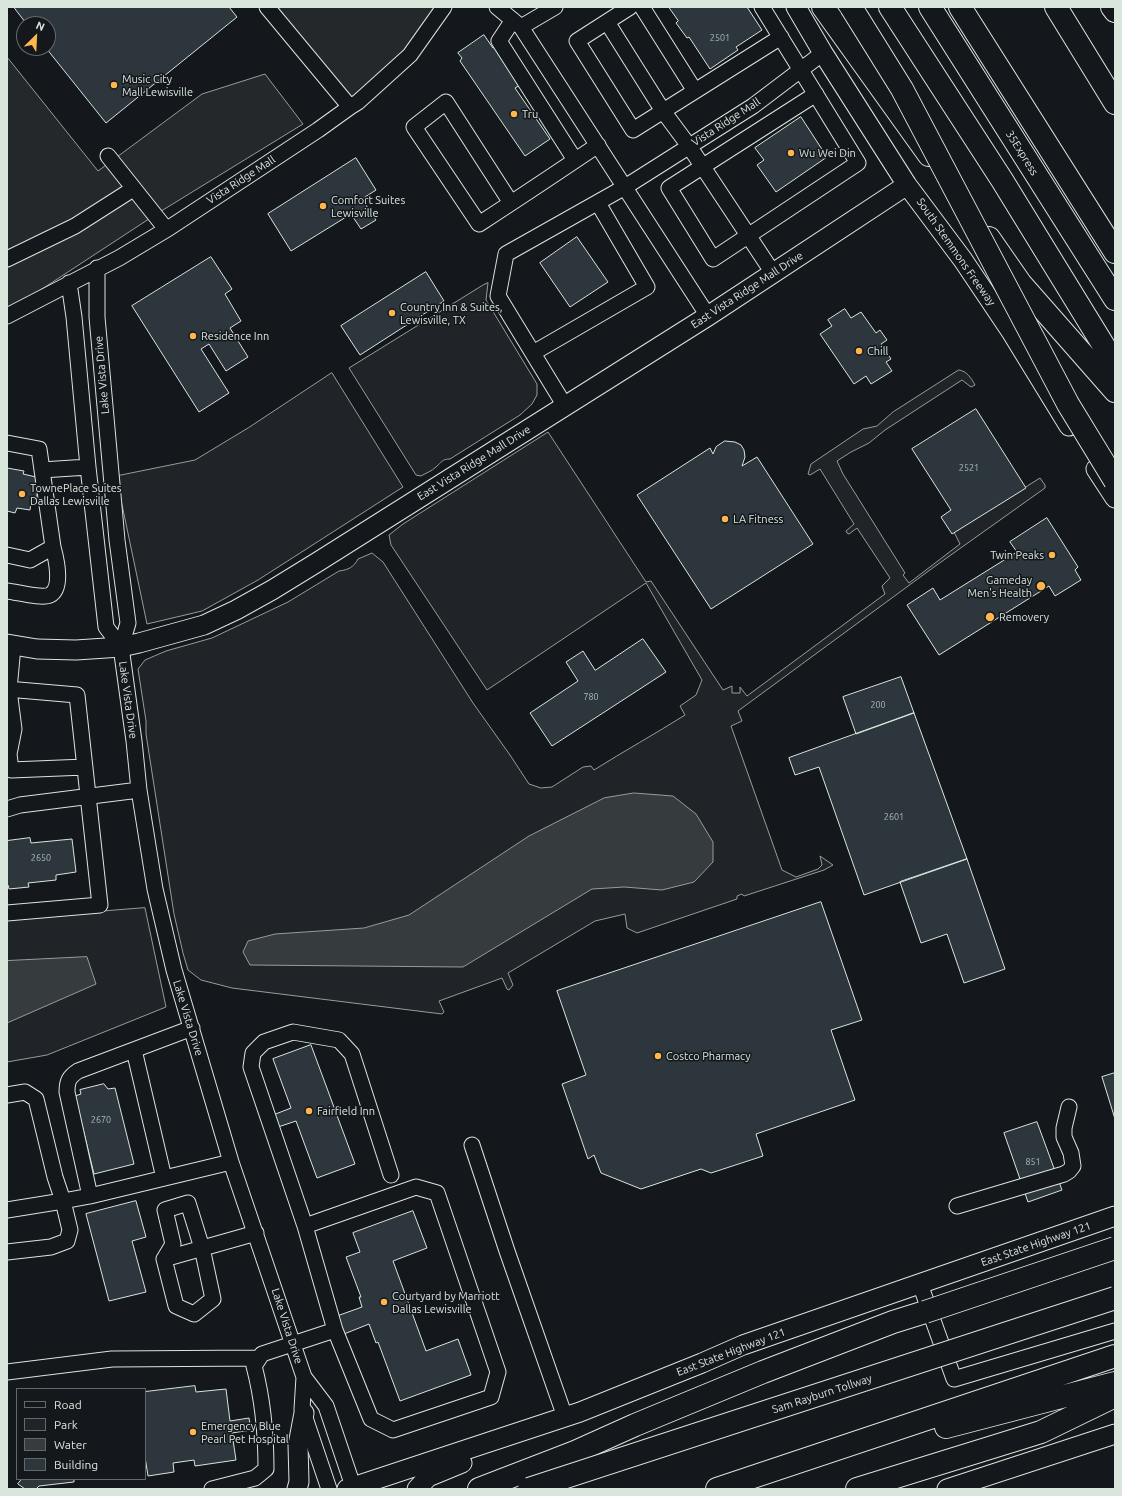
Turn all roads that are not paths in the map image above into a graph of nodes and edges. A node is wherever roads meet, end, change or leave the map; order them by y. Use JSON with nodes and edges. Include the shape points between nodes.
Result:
{"nodes":[{"id":1,"x":267,"y":7,"type":"edge"},
{"id":2,"x":444,"y":7,"type":"edge"},
{"id":3,"x":497,"y":7,"type":"edge"},
{"id":4,"x":630,"y":7,"type":"edge"},
{"id":5,"x":642,"y":7,"type":"edge"},
{"id":6,"x":762,"y":7,"type":"edge"},
{"id":7,"x":796,"y":7,"type":"edge"},
{"id":8,"x":823,"y":7,"type":"edge"},
{"id":9,"x":851,"y":7,"type":"edge"},
{"id":10,"x":890,"y":7,"type":"edge"},
{"id":11,"x":930,"y":7,"type":"edge"},
{"id":12,"x":960,"y":7,"type":"edge"},
{"id":13,"x":1056,"y":7,"type":"edge"},
{"id":14,"x":1112,"y":7,"type":"edge"},
{"id":15,"x":549,"y":9,"type":"edge"},
{"id":16,"x":1115,"y":11,"type":"edge"},
{"id":17,"x":607,"y":22,"type":"junction"},
{"id":18,"x":517,"y":24,"type":"junction"},
{"id":19,"x":781,"y":37,"type":"junction"},
{"id":20,"x":823,"y":53,"type":"junction"},
{"id":21,"x":801,"y":69,"type":"junction"},
{"id":22,"x":695,"y":91,"type":"junction"},
{"id":23,"x":816,"y":94,"type":"junction"},
{"id":24,"x":1115,"y":102,"type":"edge"},
{"id":25,"x":350,"y":107,"type":"junction"},
{"id":26,"x":663,"y":111,"type":"junction"},
{"id":27,"x":598,"y":145,"type":"junction"},
{"id":28,"x":689,"y":146,"type":"junction"},
{"id":29,"x":108,"y":156,"type":"dead end"},
{"id":30,"x":575,"y":160,"type":"junction"},
{"id":31,"x":702,"y":167,"type":"junction"},
{"id":32,"x":907,"y":184,"type":"junction"},
{"id":33,"x":625,"y":188,"type":"junction"},
{"id":34,"x":132,"y":189,"type":"junction"},
{"id":35,"x":511,"y":203,"type":"junction"},
{"id":36,"x":598,"y":203,"type":"junction"},
{"id":37,"x":166,"y":229,"type":"junction"},
{"id":38,"x":748,"y":235,"type":"junction"},
{"id":39,"x":1115,"y":252,"type":"edge"},
{"id":40,"x":7,"y":259,"type":"edge"},
{"id":41,"x":97,"y":268,"type":"junction"},
{"id":42,"x":773,"y":273,"type":"junction"},
{"id":43,"x":69,"y":283,"type":"junction"},
{"id":44,"x":1115,"y":299,"type":"edge"},
{"id":45,"x":7,"y":316,"type":"edge"},
{"id":46,"x":708,"y":316,"type":"junction"},
{"id":47,"x":533,"y":353,"type":"junction"},
{"id":48,"x":1115,"y":364,"type":"edge"},
{"id":49,"x":1115,"y":391,"type":"edge"},
{"id":50,"x":565,"y":406,"type":"junction"},
{"id":51,"x":7,"y":443,"type":"edge"},
{"id":52,"x":88,"y":467,"type":"junction"},
{"id":53,"x":42,"y":470,"type":"junction"},
{"id":54,"x":1115,"y":481,"type":"edge"},
{"id":55,"x":1115,"y":498,"type":"edge"},
{"id":56,"x":54,"y":547,"type":"junction"},
{"id":57,"x":7,"y":555,"type":"edge"},
{"id":58,"x":7,"y":591,"type":"edge"},
{"id":59,"x":10,"y":645,"type":"edge"},
{"id":60,"x":121,"y":647,"type":"junction"},
{"id":61,"x":8,"y":690,"type":"edge"},
{"id":62,"x":85,"y":767,"type":"junction"},
{"id":63,"x":139,"y":790,"type":"junction"},
{"id":64,"x":88,"y":797,"type":"junction"},
{"id":65,"x":7,"y":809,"type":"edge"},
{"id":66,"x":7,"y":913,"type":"edge"},
{"id":67,"x":192,"y":1028,"type":"junction"},
{"id":68,"x":134,"y":1050,"type":"junction"},
{"id":69,"x":7,"y":1094,"type":"edge"},
{"id":70,"x":1069,"y":1107,"type":"dead end"},
{"id":71,"x":472,"y":1145,"type":"dead end"},
{"id":72,"x":231,"y":1162,"type":"junction"},
{"id":73,"x":391,"y":1175,"type":"dead end"},
{"id":74,"x":164,"y":1178,"type":"junction"},
{"id":75,"x":90,"y":1196,"type":"junction"},
{"id":76,"x":63,"y":1201,"type":"junction"},
{"id":77,"x":957,"y":1206,"type":"dead end"},
{"id":78,"x":7,"y":1210,"type":"edge"},
{"id":79,"x":1115,"y":1216,"type":"edge"},
{"id":80,"x":305,"y":1226,"type":"junction"},
{"id":81,"x":256,"y":1233,"type":"junction"},
{"id":82,"x":202,"y":1248,"type":"junction"},
{"id":83,"x":1115,"y":1248,"type":"edge"},
{"id":84,"x":7,"y":1252,"type":"edge"},
{"id":85,"x":164,"y":1259,"type":"junction"},
{"id":86,"x":920,"y":1284,"type":"junction"},
{"id":87,"x":1115,"y":1298,"type":"edge"},
{"id":88,"x":335,"y":1330,"type":"junction"},
{"id":89,"x":1115,"y":1331,"type":"edge"},
{"id":90,"x":294,"y":1345,"type":"junction"},
{"id":91,"x":1115,"y":1356,"type":"edge"},
{"id":92,"x":260,"y":1358,"type":"junction"},
{"id":93,"x":7,"y":1372,"type":"edge"},
{"id":94,"x":304,"y":1377,"type":"junction"},
{"id":95,"x":1115,"y":1383,"type":"edge"},
{"id":96,"x":1115,"y":1396,"type":"edge"},
{"id":97,"x":304,"y":1413,"type":"junction"},
{"id":98,"x":570,"y":1415,"type":"junction"},
{"id":99,"x":1115,"y":1434,"type":"edge"},
{"id":100,"x":753,"y":1478,"type":"junction"},
{"id":101,"x":351,"y":1488,"type":"edge"},
{"id":102,"x":212,"y":1489,"type":"edge"},
{"id":103,"x":297,"y":1489,"type":"edge"},
{"id":104,"x":329,"y":1489,"type":"edge"},
{"id":105,"x":417,"y":1489,"type":"edge"},
{"id":106,"x":480,"y":1489,"type":"edge"},
{"id":107,"x":529,"y":1489,"type":"edge"},
{"id":108,"x":717,"y":1489,"type":"edge"},
{"id":109,"x":857,"y":1489,"type":"edge"},
{"id":110,"x":947,"y":1489,"type":"edge"}],
"edges":[{"from":1,"to":25,"type":"street"},
{"from":2,"to":25,"type":"street","name":"Vista Ridge Mall","via":[[410,55]]},
{"from":3,"to":18,"type":"street"},
{"from":4,"to":17,"type":"street"},
{"from":5,"to":22,"type":"street"},
{"from":6,"to":19,"type":"street"},
{"from":7,"to":20,"type":"main road","name":"South Stemmons Freeway"},
{"from":8,"to":49,"type":"highway","via":[[1021,284]]},
{"from":9,"to":54,"type":"highway","bridge":true,"via":[[902,89],[1068,404]]},
{"from":10,"to":48,"type":"highway","via":[[1002,180]]},
{"from":11,"to":44,"type":"highway","name":"35Express"},
{"from":12,"to":39,"type":"highway"},
{"from":13,"to":24,"type":"highway"},
{"from":14,"to":16,"type":"highway"},
{"from":15,"to":18,"type":"street"},
{"from":17,"to":26,"type":"street"},
{"from":17,"to":26,"type":"street","via":[[577,41],[633,130]]},
{"from":18,"to":27,"type":"street"},
{"from":18,"to":30,"type":"street","via":[[499,41]]},
{"from":19,"to":21,"type":"street"},
{"from":19,"to":22,"type":"street"},
{"from":20,"to":21,"type":"street","name":"Vista Ridge Mall"},
{"from":20,"to":32,"type":"main road","name":"South Stemmons Freeway"},
{"from":21,"to":23,"type":"street"},
{"from":21,"to":28,"type":"street","name":"Vista Ridge Mall","via":[[753,106]]},
{"from":22,"to":26,"type":"street"},
{"from":23,"to":31,"type":"street"},
{"from":23,"to":38,"type":"street","via":[[858,163]]},
{"from":25,"to":37,"type":"street","name":"Vista Ridge Mall"},
{"from":26,"to":28,"type":"street"},
{"from":27,"to":30,"type":"street"},
{"from":27,"to":33,"type":"street"},
{"from":28,"to":31,"type":"street"},
{"from":28,"to":33,"type":"street","name":"Vista Ridge Mall"},
{"from":29,"to":34,"type":"street"},
{"from":30,"to":35,"type":"street"},
{"from":31,"to":38,"type":"street"},
{"from":31,"to":38,"type":"street","via":[[670,188],[712,259]]},
{"from":32,"to":42,"type":"main road","name":"East Vista Ridge Mall Drive"},
{"from":32,"to":55,"type":"main road","name":"South Stemmons Freeway","via":[[964,260]]},
{"from":33,"to":36,"type":"street","name":"Vista Ridge Mall"},
{"from":33,"to":46,"type":"street"},
{"from":34,"to":37,"type":"street"},
{"from":34,"to":40,"type":"street","via":[[76,226]]},
{"from":35,"to":35,"type":"street","via":[[479,224],[414,127],[446,102]]},
{"from":36,"to":47,"type":"street","name":"Vista Ridge Mall","via":[[506,254],[498,296]]},
{"from":36,"to":47,"type":"street","via":[[647,287]]},
{"from":37,"to":41,"type":"street","name":"Vista Ridge Mall","via":[[119,258]]},
{"from":38,"to":42,"type":"street"},
{"from":41,"to":43,"type":"street","name":"Vista Ridge Mall"},
{"from":41,"to":60,"type":"street","name":"Lake Vista Drive","via":[[97,317],[117,535],[128,623]]},
{"from":42,"to":46,"type":"main road","name":"East Vista Ridge Mall Drive"},
{"from":43,"to":45,"type":"street","name":"Vista Ridge Mall"},
{"from":43,"to":52,"type":"street","name":"Lake Vista Drive"},
{"from":46,"to":50,"type":"main road","name":"East Vista Ridge Mall Drive"},
{"from":47,"to":50,"type":"street"},
{"from":50,"to":60,"type":"main road","name":"East Vista Ridge Mall Drive","via":[[242,607],[204,625]]},
{"from":51,"to":53,"type":"street","via":[[39,449]]},
{"from":52,"to":53,"type":"street"},
{"from":52,"to":60,"type":"street","name":"Lake Vista Drive","via":[[106,627]]},
{"from":53,"to":56,"type":"street"},
{"from":56,"to":57,"type":"street","via":[[30,560]]},
{"from":56,"to":58,"type":"street","via":[[58,568],[55,589],[51,594],[43,596]]},
{"from":59,"to":60,"type":"main road","name":"East Vista Ridge Mall Drive","via":[[76,650]]},
{"from":59,"to":61,"type":"street"},
{"from":60,"to":63,"type":"street","name":"Lake Vista Drive"},
{"from":61,"to":62,"type":"street","via":[[77,695]]},
{"from":61,"to":62,"type":"street","via":[[14,729],[9,754],[11,770]]},
{"from":62,"to":64,"type":"street"},
{"from":63,"to":64,"type":"street"},
{"from":63,"to":67,"type":"street","name":"Lake Vista Drive","via":[[155,889],[174,970]]},
{"from":64,"to":65,"type":"street","via":[[20,805]]},
{"from":64,"to":66,"type":"street","via":[[100,905]]},
{"from":67,"to":68,"type":"street"},
{"from":67,"to":72,"type":"street","name":"Lake Vista Drive"},
{"from":68,"to":74,"type":"street"},
{"from":68,"to":75,"type":"street","via":[[78,1071],[70,1076],[67,1084]]},
{"from":69,"to":76,"type":"street","via":[[25,1092],[36,1099]]},
{"from":70,"to":77,"type":"street","via":[[1064,1137],[1070,1153],[1070,1171]]},
{"from":71,"to":98,"type":"street","via":[[507,1251]]},
{"from":72,"to":74,"type":"street"},
{"from":72,"to":81,"type":"street","name":"Lake Vista Drive"},
{"from":73,"to":80,"type":"street","via":[[352,1054],[348,1049],[339,1040],[293,1032],[264,1042],[253,1053],[252,1066]]},
{"from":74,"to":75,"type":"street"},
{"from":75,"to":76,"type":"street"},
{"from":76,"to":78,"type":"street"},
{"from":76,"to":84,"type":"street","via":[[70,1230],[66,1241],[52,1247]]},
{"from":79,"to":86,"type":"main road","name":"East State Highway 121"},
{"from":80,"to":88,"type":"street"},
{"from":80,"to":88,"type":"street","via":[[416,1187],[437,1193],[498,1372],[491,1398],[393,1430],[371,1419]]},
{"from":81,"to":82,"type":"street"},
{"from":81,"to":90,"type":"street","name":"Lake Vista Drive"},
{"from":82,"to":85,"type":"street"},
{"from":82,"to":85,"type":"street","via":[[188,1203],[165,1210],[173,1244]]},
{"from":82,"to":85,"type":"street","via":[[213,1299],[194,1314],[176,1306]]},
{"from":83,"to":106,"type":"highway","bridge":true,"via":[[886,1325],[763,1372],[575,1452]]},
{"from":86,"to":89,"type":"street","via":[[954,1379]]},
{"from":86,"to":98,"type":"main road","name":"East State Highway 121","via":[[743,1346]]},
{"from":87,"to":107,"type":"highway","name":"Sam Rayburn Tollway","bridge":true},
{"from":88,"to":90,"type":"street"},
{"from":90,"to":92,"type":"street","via":[[262,1354]]},
{"from":90,"to":94,"type":"street","name":"Lake Vista Drive"},
{"from":91,"to":100,"type":"highway"},
{"from":92,"to":93,"type":"street","via":[[112,1360]]},
{"from":92,"to":102,"type":"street","via":[[254,1366],[266,1438],[266,1469],[255,1478]]},
{"from":94,"to":97,"type":"street","name":"Lake Vista Drive"},
{"from":94,"to":101,"type":"street","name":"Lake Vista Drive","via":[[326,1406]]},
{"from":95,"to":100,"type":"highway"},
{"from":96,"to":109,"type":"highway","via":[[1041,1432]]},
{"from":97,"to":103,"type":"main road","via":[[298,1445]]},
{"from":97,"to":104,"type":"street","name":"Lake Vista Drive"},
{"from":98,"to":101,"type":"main road","name":"East State Highway 121"},
{"from":98,"to":105,"type":"main road","via":[[514,1444],[428,1478]]},
{"from":99,"to":110,"type":"main road"},
{"from":100,"to":108,"type":"highway"}]}
